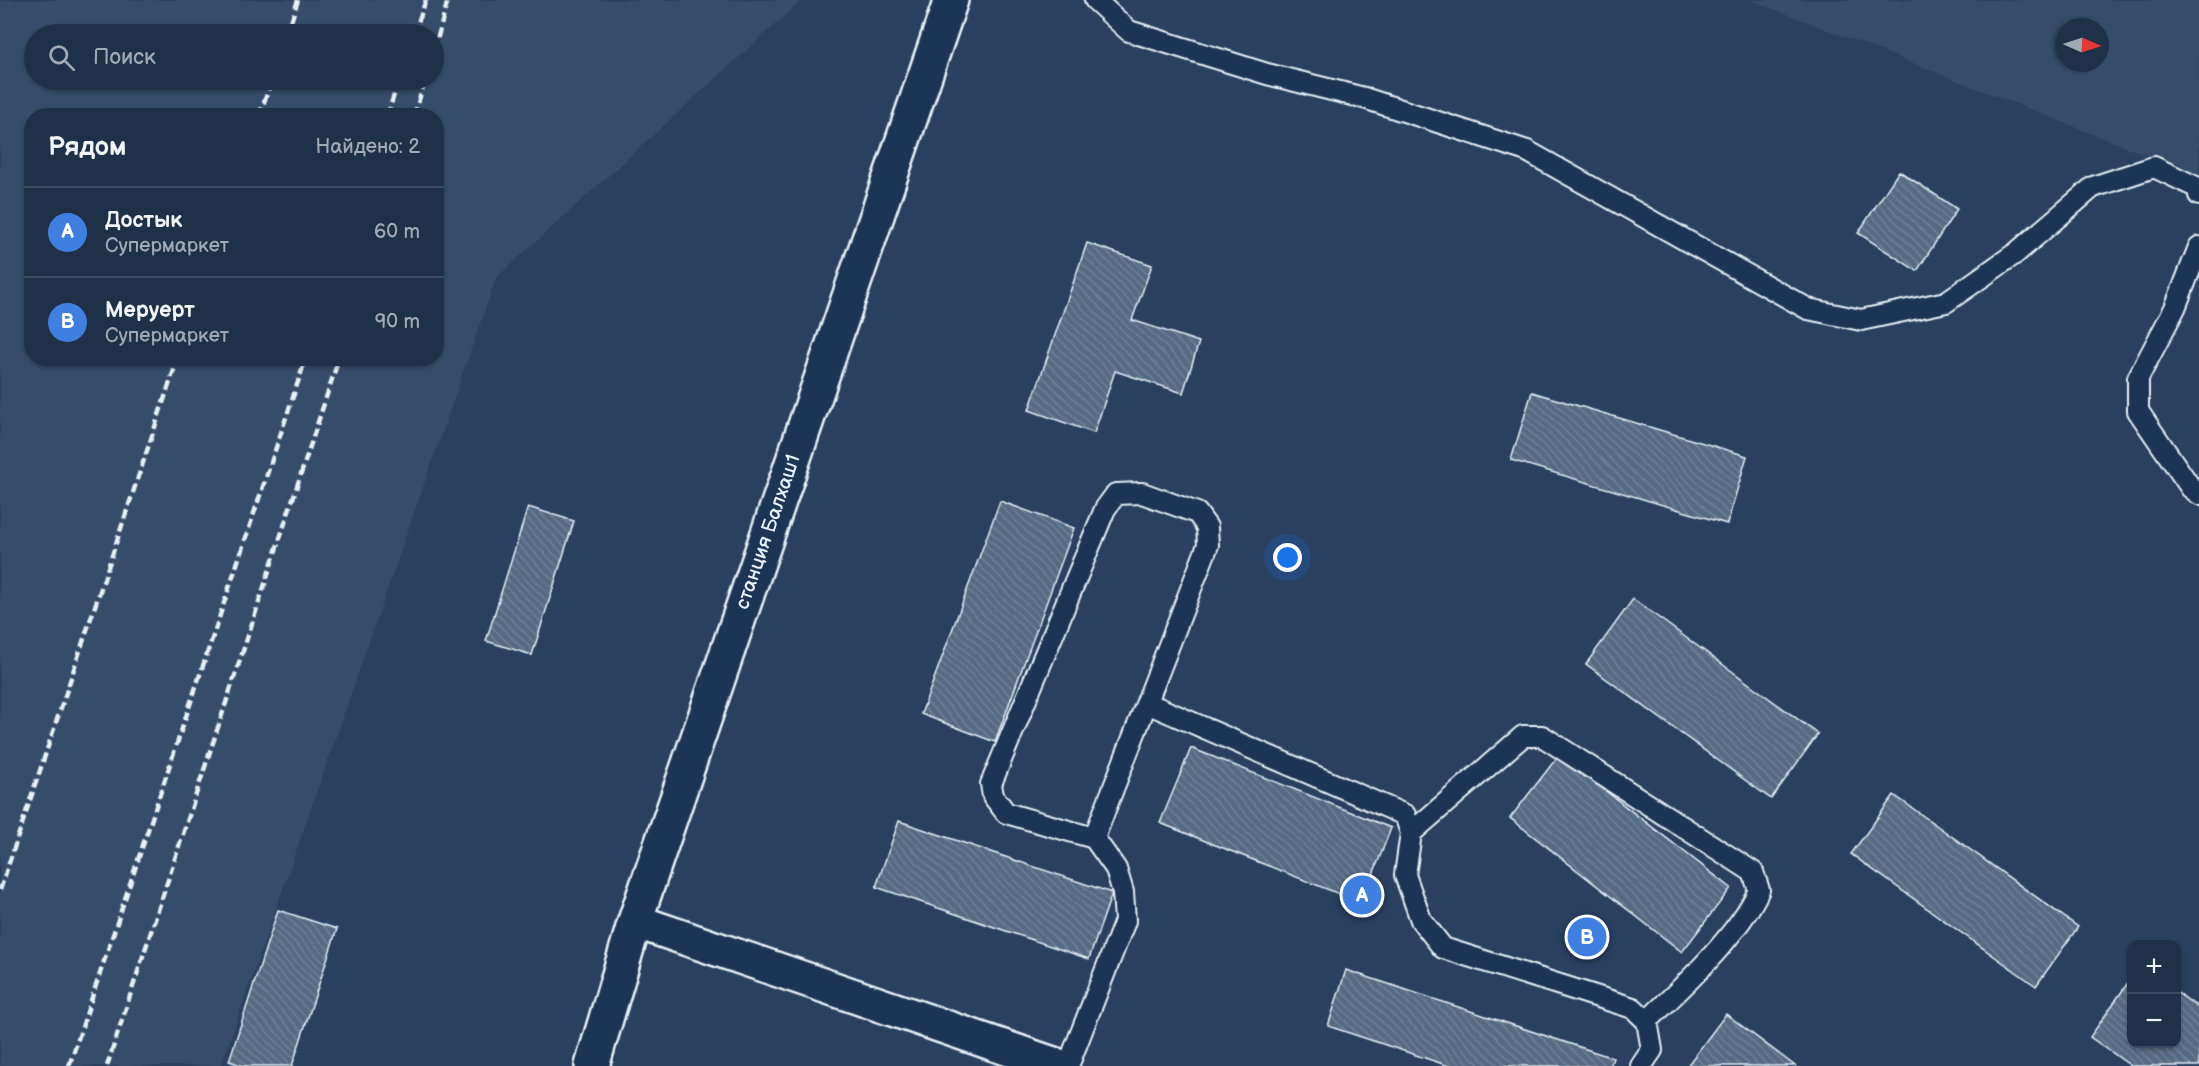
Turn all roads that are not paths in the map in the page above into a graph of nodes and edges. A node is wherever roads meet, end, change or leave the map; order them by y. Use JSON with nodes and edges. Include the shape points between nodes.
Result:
{"nodes":[{"id":1,"x":951,"y":0,"type":"edge"},
{"id":2,"x":1095,"y":0,"type":"edge"},
{"id":3,"x":2199,"y":195,"type":"edge"},
{"id":4,"x":2199,"y":248,"type":"edge"},
{"id":5,"x":2199,"y":494,"type":"edge"},
{"id":6,"x":1147,"y":703,"type":"junction"},
{"id":7,"x":1411,"y":833,"type":"junction"},
{"id":8,"x":1094,"y":838,"type":"junction"},
{"id":9,"x":635,"y":921,"type":"junction"},
{"id":10,"x":1647,"y":1021,"type":"junction"},
{"id":11,"x":592,"y":1066,"type":"edge"},
{"id":12,"x":1059,"y":1066,"type":"edge"},
{"id":13,"x":1068,"y":1066,"type":"edge"},
{"id":14,"x":1641,"y":1066,"type":"edge"}],
"edges":[{"from":1,"to":9,"type":"street","name":"станция Балхаш1"},
{"from":2,"to":3,"type":"lane","via":[[1129,31],[1267,74],[1364,98],[1527,151],[1808,309],[1861,320],[1946,302],[2016,253],[2093,187],[2154,167],[2198,188]]},
{"from":4,"to":5,"type":"lane","via":[[2175,308],[2138,378],[2138,411]]},
{"from":6,"to":7,"type":"lane","via":[[1405,815]]},
{"from":6,"to":8,"type":"lane"},
{"from":6,"to":8,"type":"lane","via":[[1208,545],[1207,527],[1197,513],[1142,493],[1116,494],[1105,509],[991,784],[993,796],[1006,813]]},
{"from":7,"to":10,"type":"lane","via":[[1405,875],[1421,920],[1443,948],[1634,1008]]},
{"from":7,"to":10,"type":"lane","via":[[1523,736],[1542,736],[1753,872],[1759,890],[1751,908],[1687,982]]},
{"from":8,"to":13,"type":"lane","via":[[1116,869],[1125,921]]},
{"from":9,"to":11,"type":"street","name":"станция Балхаш1"},
{"from":9,"to":12,"type":"street"},
{"from":10,"to":14,"type":"lane","via":[[1652,1050]]}]}
